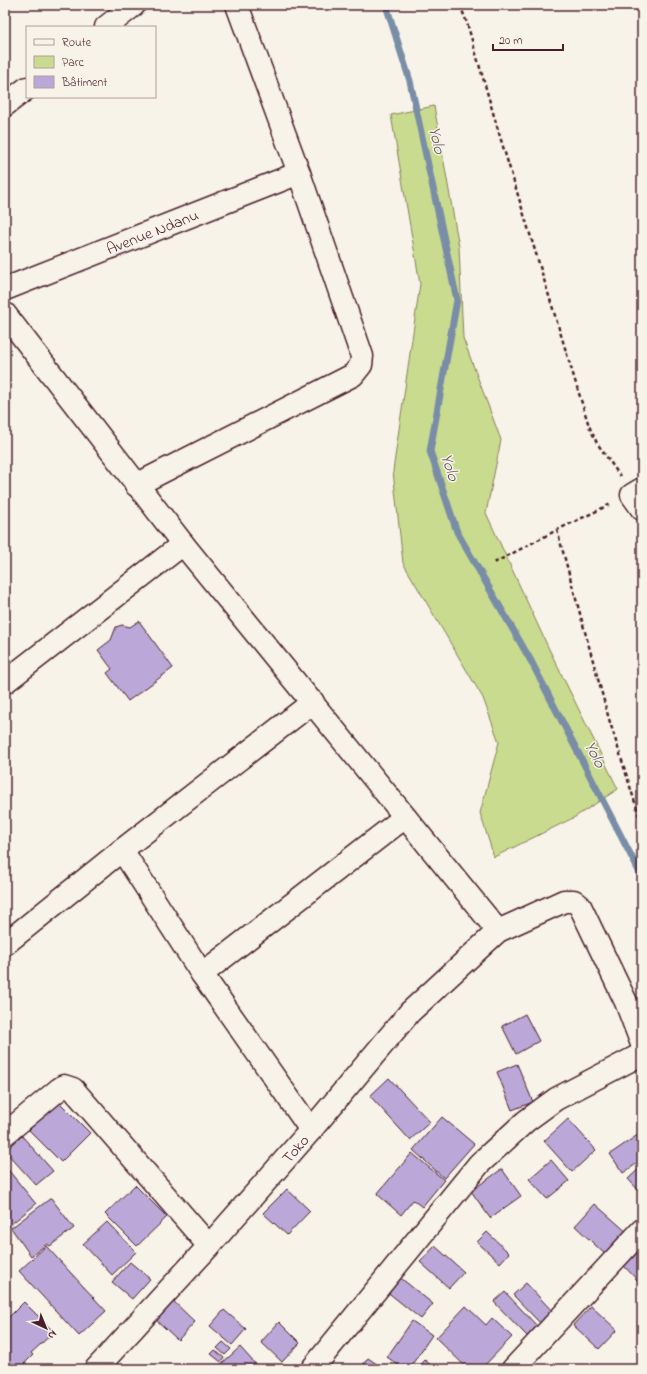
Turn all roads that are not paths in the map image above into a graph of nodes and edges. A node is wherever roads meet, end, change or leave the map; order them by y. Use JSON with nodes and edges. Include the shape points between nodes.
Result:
{"nodes":[{"id":1,"x":134,"y":5,"type":"edge"},
{"id":2,"x":237,"y":5,"type":"edge"},
{"id":3,"x":107,"y":26,"type":"edge"},
{"id":4,"x":26,"y":89,"type":"edge"},
{"id":5,"x":5,"y":105,"type":"edge"},
{"id":6,"x":299,"y":173,"type":"junction"},
{"id":7,"x":5,"y":288,"type":"edge"},
{"id":8,"x":5,"y":314,"type":"edge"},
{"id":9,"x":136,"y":485,"type":"junction"},
{"id":10,"x":183,"y":544,"type":"junction"},
{"id":11,"x":5,"y":682,"type":"edge"},
{"id":12,"x":313,"y":702,"type":"junction"},
{"id":13,"x":405,"y":817,"type":"junction"},
{"id":14,"x":122,"y":850,"type":"junction"},
{"id":15,"x":498,"y":931,"type":"junction"},
{"id":16,"x":5,"y":944,"type":"edge"},
{"id":17,"x":202,"y":974,"type":"junction"},
{"id":18,"x":642,"y":1044,"type":"edge"},
{"id":19,"x":642,"y":1054,"type":"edge"},
{"id":20,"x":311,"y":1130,"type":"junction"},
{"id":21,"x":5,"y":1134,"type":"edge"},
{"id":22,"x":642,"y":1230,"type":"edge"},
{"id":23,"x":209,"y":1246,"type":"junction"},
{"id":24,"x":96,"y":1369,"type":"edge"},
{"id":25,"x":312,"y":1369,"type":"edge"},
{"id":26,"x":513,"y":1369,"type":"edge"}],
"edges":[{"from":1,"to":3,"type":"street"},
{"from":2,"to":6,"type":"street"},
{"from":4,"to":5,"type":"street"},
{"from":6,"to":7,"type":"street","name":"Avenue Ndanu"},
{"from":6,"to":9,"type":"street","via":[[362,356],[361,366],[353,375]]},
{"from":8,"to":9,"type":"street"},
{"from":9,"to":10,"type":"street"},
{"from":10,"to":11,"type":"street"},
{"from":10,"to":12,"type":"street"},
{"from":12,"to":13,"type":"street"},
{"from":12,"to":14,"type":"street"},
{"from":13,"to":15,"type":"street"},
{"from":13,"to":17,"type":"street"},
{"from":14,"to":16,"type":"street"},
{"from":14,"to":17,"type":"street"},
{"from":15,"to":18,"type":"street","name":"Toko","via":[[564,901],[574,901],[580,906],[626,1002]]},
{"from":15,"to":20,"type":"street","name":"Toko","via":[[410,1012]]},
{"from":17,"to":20,"type":"street"},
{"from":19,"to":25,"type":"street","via":[[556,1099],[526,1121],[479,1164]]},
{"from":20,"to":23,"type":"street","name":"Toko"},
{"from":21,"to":23,"type":"street","via":[[64,1086],[73,1089]]},
{"from":22,"to":26,"type":"street"},
{"from":23,"to":24,"type":"street","name":"Toko"}]}
